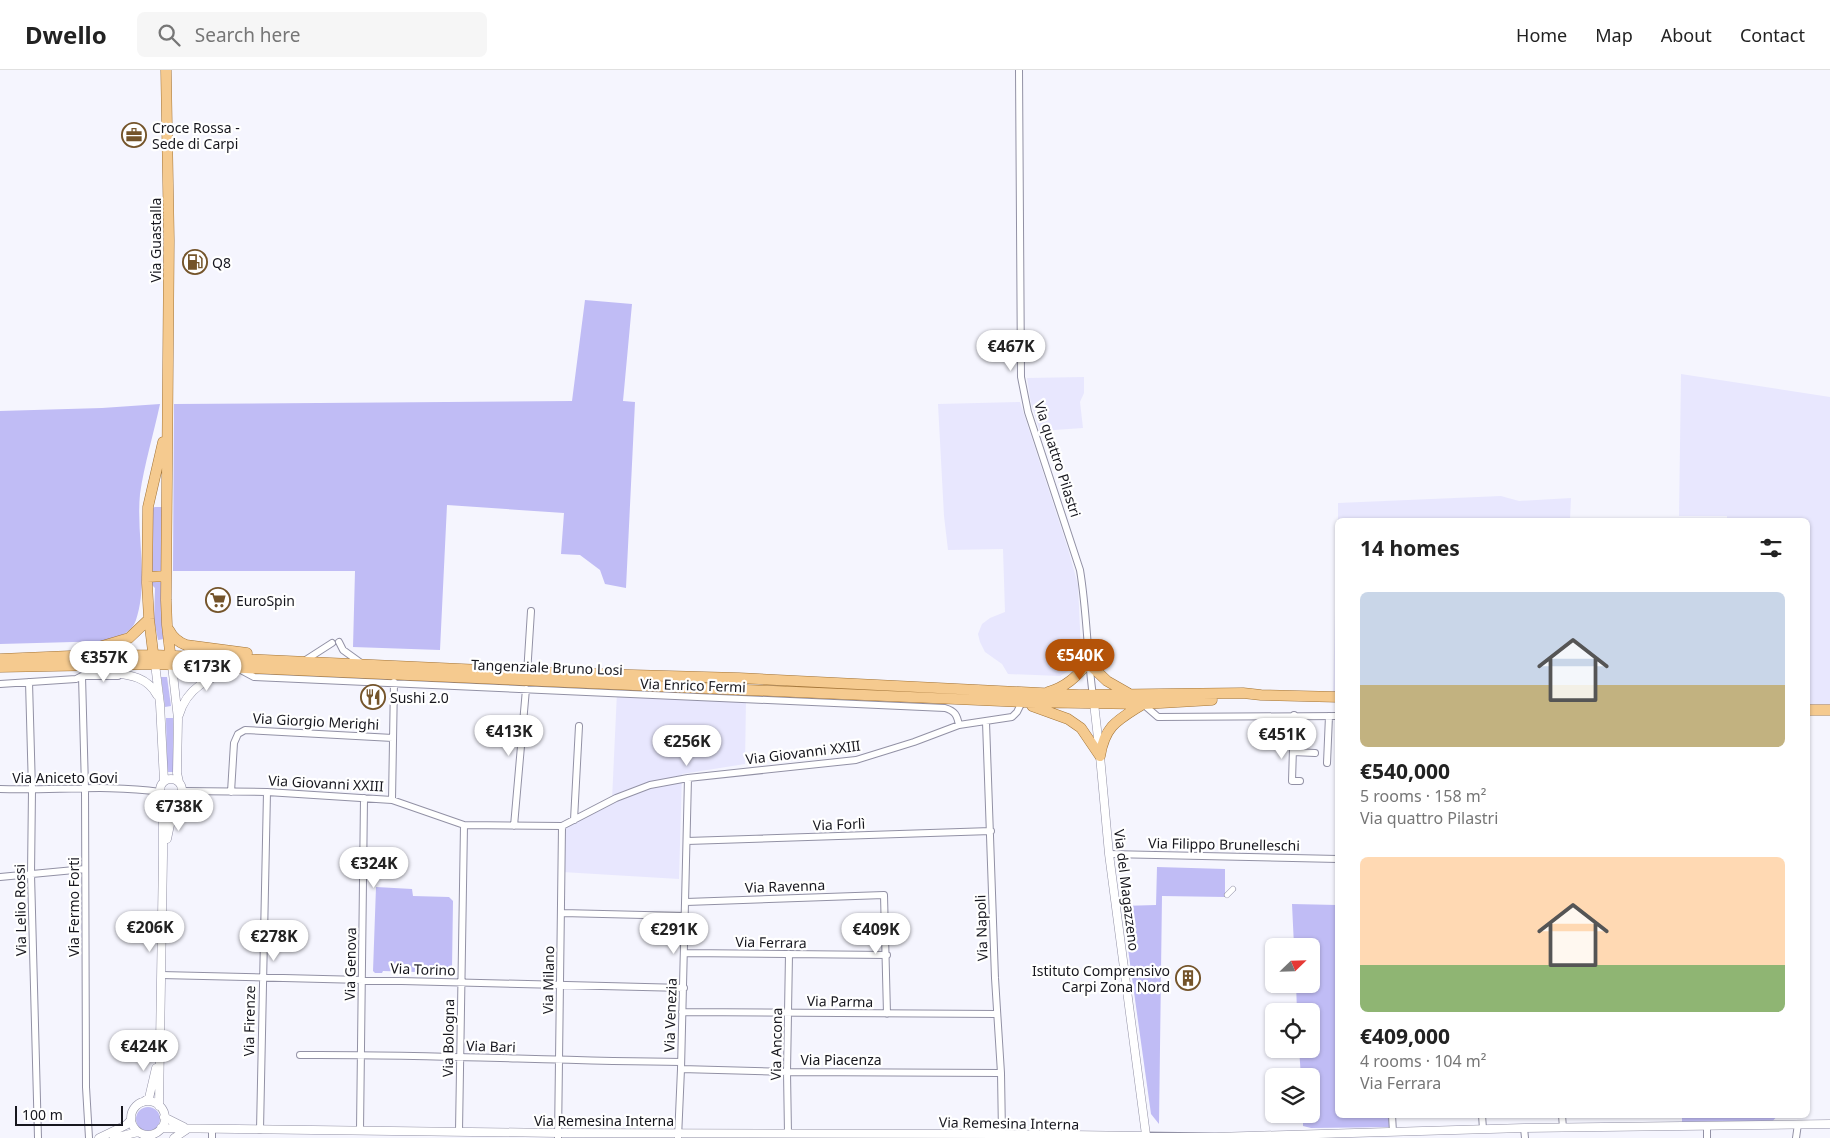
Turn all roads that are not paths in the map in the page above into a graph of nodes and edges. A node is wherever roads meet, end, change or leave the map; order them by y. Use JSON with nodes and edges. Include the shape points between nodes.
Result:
{"nodes":[{"id":1,"x":166,"y":70,"type":"edge"},
{"id":2,"x":1019,"y":70,"type":"edge"},
{"id":3,"x":168,"y":409,"type":"junction"},
{"id":4,"x":167,"y":506,"type":"junction"},
{"id":5,"x":148,"y":507,"type":"junction"},
{"id":6,"x":147,"y":576,"type":"junction"},
{"id":7,"x":166,"y":576,"type":"junction"},
{"id":8,"x":531,"y":611,"type":"dead end"},
{"id":9,"x":149,"y":619,"type":"junction"},
{"id":10,"x":166,"y":625,"type":"junction"},
{"id":11,"x":70,"y":656,"type":"junction"},
{"id":12,"x":0,"y":659,"type":"edge"},
{"id":13,"x":154,"y":660,"type":"junction"},
{"id":14,"x":274,"y":660,"type":"junction"},
{"id":15,"x":171,"y":661,"type":"junction"},
{"id":16,"x":304,"y":661,"type":"junction"},
{"id":17,"x":363,"y":664,"type":"junction"},
{"id":18,"x":1088,"y":664,"type":"junction"},
{"id":19,"x":84,"y":665,"type":"junction"},
{"id":20,"x":0,"y":667,"type":"edge"},
{"id":21,"x":238,"y":668,"type":"junction"},
{"id":22,"x":82,"y":676,"type":"junction"},
{"id":23,"x":134,"y":676,"type":"junction"},
{"id":24,"x":526,"y":680,"type":"junction"},
{"id":25,"x":29,"y":682,"type":"junction"},
{"id":26,"x":394,"y":682,"type":"junction"},
{"id":27,"x":0,"y":684,"type":"edge"},
{"id":28,"x":1041,"y":694,"type":"junction"},
{"id":29,"x":1133,"y":695,"type":"junction"},
{"id":30,"x":1260,"y":695,"type":"junction"},
{"id":31,"x":1335,"y":696,"type":"edge"},
{"id":32,"x":1093,"y":699,"type":"junction"},
{"id":33,"x":1022,"y":702,"type":"junction"},
{"id":34,"x":160,"y":704,"type":"junction"},
{"id":35,"x":1143,"y":704,"type":"junction"},
{"id":36,"x":1810,"y":710,"type":"edge"},
{"id":37,"x":1830,"y":710,"type":"edge"},
{"id":38,"x":1294,"y":715,"type":"junction"},
{"id":39,"x":1329,"y":716,"type":"junction"},
{"id":40,"x":1335,"y":716,"type":"edge"},
{"id":41,"x":178,"y":719,"type":"junction"},
{"id":42,"x":986,"y":722,"type":"junction"},
{"id":43,"x":959,"y":725,"type":"junction"},
{"id":44,"x":579,"y":726,"type":"dead end"},
{"id":45,"x":393,"y":738,"type":"junction"},
{"id":46,"x":1293,"y":752,"type":"junction"},
{"id":47,"x":1315,"y":753,"type":"dead end"},
{"id":48,"x":1100,"y":756,"type":"junction"},
{"id":49,"x":1327,"y":763,"type":"dead end"},
{"id":50,"x":688,"y":778,"type":"junction"},
{"id":51,"x":164,"y":781,"type":"junction"},
{"id":52,"x":1300,"y":781,"type":"dead end"},
{"id":53,"x":179,"y":782,"type":"junction"},
{"id":54,"x":85,"y":788,"type":"junction"},
{"id":55,"x":0,"y":789,"type":"edge"},
{"id":56,"x":32,"y":790,"type":"junction"},
{"id":57,"x":182,"y":791,"type":"junction"},
{"id":58,"x":231,"y":792,"type":"junction"},
{"id":59,"x":267,"y":792,"type":"junction"},
{"id":60,"x":161,"y":795,"type":"junction"},
{"id":61,"x":364,"y":798,"type":"junction"},
{"id":62,"x":392,"y":800,"type":"junction"},
{"id":63,"x":175,"y":801,"type":"junction"},
{"id":64,"x":574,"y":820,"type":"junction"},
{"id":65,"x":464,"y":825,"type":"junction"},
{"id":66,"x":514,"y":826,"type":"junction"},
{"id":67,"x":562,"y":826,"type":"junction"},
{"id":68,"x":991,"y":831,"type":"junction"},
{"id":69,"x":687,"y":841,"type":"junction"},
{"id":70,"x":1109,"y":854,"type":"junction"},
{"id":71,"x":163,"y":855,"type":"junction"},
{"id":72,"x":1335,"y":859,"type":"edge"},
{"id":73,"x":85,"y":869,"type":"junction"},
{"id":74,"x":31,"y":874,"type":"junction"},
{"id":75,"x":0,"y":877,"type":"edge"},
{"id":76,"x":1234,"y":889,"type":"dead end"},
{"id":77,"x":1227,"y":895,"type":"dead end"},
{"id":78,"x":686,"y":902,"type":"junction"},
{"id":79,"x":562,"y":913,"type":"junction"},
{"id":80,"x":685,"y":916,"type":"junction"},
{"id":81,"x":684,"y":953,"type":"junction"},
{"id":82,"x":789,"y":954,"type":"junction"},
{"id":83,"x":887,"y":955,"type":"junction"},
{"id":84,"x":161,"y":975,"type":"junction"},
{"id":85,"x":263,"y":978,"type":"junction"},
{"id":86,"x":363,"y":980,"type":"junction"},
{"id":87,"x":462,"y":983,"type":"junction"},
{"id":88,"x":561,"y":985,"type":"junction"},
{"id":89,"x":684,"y":988,"type":"junction"},
{"id":90,"x":682,"y":1012,"type":"junction"},
{"id":91,"x":789,"y":1013,"type":"junction"},
{"id":92,"x":887,"y":1014,"type":"junction"},
{"id":93,"x":997,"y":1014,"type":"junction"},
{"id":94,"x":160,"y":1051,"type":"junction"},
{"id":95,"x":360,"y":1054,"type":"junction"},
{"id":96,"x":300,"y":1055,"type":"dead end"},
{"id":97,"x":460,"y":1058,"type":"junction"},
{"id":98,"x":559,"y":1061,"type":"junction"},
{"id":99,"x":681,"y":1066,"type":"junction"},
{"id":100,"x":787,"y":1072,"type":"junction"},
{"id":101,"x":1001,"y":1073,"type":"junction"},
{"id":102,"x":143,"y":1103,"type":"junction"},
{"id":103,"x":159,"y":1106,"type":"junction"},
{"id":104,"x":164,"y":1117,"type":"junction"},
{"id":105,"x":1392,"y":1118,"type":"edge"},
{"id":106,"x":1482,"y":1118,"type":"edge"},
{"id":107,"x":1562,"y":1118,"type":"edge"},
{"id":108,"x":131,"y":1120,"type":"junction"},
{"id":109,"x":1798,"y":1124,"type":"junction"},
{"id":110,"x":1830,"y":1124,"type":"edge"},
{"id":111,"x":1707,"y":1126,"type":"junction"},
{"id":112,"x":1524,"y":1128,"type":"junction"},
{"id":113,"x":1563,"y":1128,"type":"junction"},
{"id":114,"x":188,"y":1129,"type":"junction"},
{"id":115,"x":212,"y":1129,"type":"junction"},
{"id":116,"x":1483,"y":1129,"type":"junction"},
{"id":117,"x":260,"y":1130,"type":"junction"},
{"id":118,"x":360,"y":1130,"type":"junction"},
{"id":119,"x":460,"y":1131,"type":"junction"},
{"id":120,"x":138,"y":1132,"type":"junction"},
{"id":121,"x":161,"y":1132,"type":"edge"},
{"id":122,"x":1392,"y":1132,"type":"junction"},
{"id":123,"x":440,"y":1134,"type":"edge"},
{"id":124,"x":788,"y":1134,"type":"junction"},
{"id":125,"x":1002,"y":1134,"type":"junction"},
{"id":126,"x":152,"y":1136,"type":"edge"},
{"id":127,"x":558,"y":1136,"type":"edge"},
{"id":128,"x":678,"y":1136,"type":"edge"},
{"id":129,"x":740,"y":1136,"type":"edge"},
{"id":130,"x":810,"y":1136,"type":"edge"},
{"id":131,"x":868,"y":1136,"type":"edge"},
{"id":132,"x":926,"y":1136,"type":"edge"},
{"id":133,"x":985,"y":1136,"type":"edge"},
{"id":134,"x":1048,"y":1137,"type":"edge"},
{"id":135,"x":1111,"y":1137,"type":"edge"},
{"id":136,"x":1146,"y":1137,"type":"edge"},
{"id":137,"x":1278,"y":1137,"type":"edge"},
{"id":138,"x":38,"y":1138,"type":"edge"},
{"id":139,"x":90,"y":1138,"type":"edge"},
{"id":140,"x":99,"y":1138,"type":"edge"},
{"id":141,"x":114,"y":1138,"type":"edge"},
{"id":142,"x":174,"y":1138,"type":"edge"},
{"id":143,"x":212,"y":1138,"type":"edge"},
{"id":144,"x":1525,"y":1138,"type":"edge"},
{"id":145,"x":1706,"y":1138,"type":"edge"},
{"id":146,"x":1796,"y":1138,"type":"edge"}],
"edges":[{"from":1,"to":3,"type":"main road","name":"Via Guastalla"},
{"from":2,"to":18,"type":"street","name":"Via quattro Pilastri","via":[[1021,377],[1028,412],[1080,570]]},
{"from":3,"to":4,"type":"main road","name":"Via Guastalla"},
{"from":3,"to":5,"type":"main road","name":"Via Guastalla"},
{"from":4,"to":5,"type":"main road"},
{"from":4,"to":7,"type":"main road","name":"Via Guastalla"},
{"from":5,"to":6,"type":"main road","name":"Via Guastalla"},
{"from":6,"to":7,"type":"main road"},
{"from":6,"to":9,"type":"main road","name":"Via Guastalla"},
{"from":7,"to":10,"type":"main road","name":"Via Guastalla"},
{"from":8,"to":24,"type":"street"},
{"from":9,"to":11,"type":"main road","via":[[129,638]]},
{"from":9,"to":13,"type":"main road","name":"Via Guastalla"},
{"from":10,"to":14,"type":"main road","via":[[172,637],[186,646],[248,653]]},
{"from":10,"to":15,"type":"main road","name":"Via Guastalla"},
{"from":11,"to":12,"type":"main road","name":"Tangenziale Bruno Losi"},
{"from":11,"to":13,"type":"main road","name":"Tangenziale Bruno Losi"},
{"from":13,"to":15,"type":"main road","name":"Tangenziale Bruno Losi"},
{"from":13,"to":19,"type":"main road","name":"Tangenziale Bruno Losi"},
{"from":13,"to":34,"type":"street","name":"Via Guastalla"},
{"from":14,"to":15,"type":"main road","name":"Tangenziale Bruno Losi"},
{"from":14,"to":16,"type":"main road","name":"Tangenziale Bruno Losi"},
{"from":15,"to":21,"type":"main road","name":"Tangenziale Bruno Losi"},
{"from":15,"to":41,"type":"street","name":"Via Guastalla"},
{"from":16,"to":17,"type":"main road","name":"Tangenziale Bruno Losi"},
{"from":16,"to":17,"type":"street","via":[[335,642]]},
{"from":17,"to":24,"type":"main road","name":"Tangenziale Bruno Losi"},
{"from":18,"to":28,"type":"main road","via":[[1067,684]]},
{"from":18,"to":29,"type":"main road","via":[[1107,681]]},
{"from":18,"to":32,"type":"street","name":"Via quattro Pilastri"},
{"from":19,"to":20,"type":"main road","name":"Tangenziale Bruno Losi"},
{"from":19,"to":23,"type":"street","via":[[99,672]]},
{"from":21,"to":24,"type":"main road","name":"Tangenziale Bruno Losi"},
{"from":21,"to":26,"type":"street","name":"Via Enrico Fermi","via":[[254,677]]},
{"from":21,"to":41,"type":"street","via":[[198,685],[184,702]]},
{"from":22,"to":23,"type":"street"},
{"from":22,"to":25,"type":"street"},
{"from":22,"to":54,"type":"street","name":"Via Fermo Forti"},
{"from":23,"to":34,"type":"street","via":[[154,688]]},
{"from":24,"to":26,"type":"street","name":"Via Enrico Fermi"},
{"from":24,"to":28,"type":"main road","name":"Tangenziale Bruno Losi","via":[[738,678]]},
{"from":24,"to":33,"type":"main road","name":"Tangenziale Bruno Losi"},
{"from":24,"to":43,"type":"street","name":"Via Enrico Fermi","via":[[945,708],[955,713]]},
{"from":24,"to":66,"type":"street"},
{"from":25,"to":27,"type":"street"},
{"from":25,"to":56,"type":"street","name":"Via Lelio Rossi"},
{"from":26,"to":45,"type":"street"},
{"from":28,"to":32,"type":"main road","name":"Tangenziale Bruno Losi"},
{"from":29,"to":30,"type":"main road"},
{"from":29,"to":32,"type":"main road"},
{"from":30,"to":31,"type":"main road"},
{"from":30,"to":35,"type":"main road"},
{"from":32,"to":33,"type":"main road","name":"Tangenziale Bruno Losi"},
{"from":32,"to":35,"type":"main road"},
{"from":32,"to":48,"type":"street","name":"Via del Magazzeno"},
{"from":33,"to":42,"type":"street","name":"Via Giovanni XXIII","via":[[1012,717]]},
{"from":33,"to":48,"type":"main road","via":[[1068,719],[1081,728]]},
{"from":34,"to":51,"type":"street","name":"Via Guastalla"},
{"from":35,"to":38,"type":"street","via":[[1158,717]]},
{"from":35,"to":48,"type":"main road","via":[[1108,730]]},
{"from":36,"to":37,"type":"main road"},
{"from":38,"to":39,"type":"street"},
{"from":38,"to":46,"type":"street"},
{"from":39,"to":40,"type":"street"},
{"from":39,"to":49,"type":"street"},
{"from":41,"to":53,"type":"street","name":"Via Guastalla","via":[[176,773]]},
{"from":42,"to":43,"type":"street","name":"Via Giovanni XXIII"},
{"from":42,"to":68,"type":"street","name":"Via Napoli"},
{"from":43,"to":50,"type":"street","name":"Via Giovanni XXIII","via":[[856,760]]},
{"from":44,"to":64,"type":"street"},
{"from":45,"to":58,"type":"street","name":"Via Giorgio Merighi","via":[[245,730],[238,734],[234,743]]},
{"from":45,"to":62,"type":"street"},
{"from":46,"to":47,"type":"street"},
{"from":46,"to":52,"type":"street","via":[[1292,781]]},
{"from":48,"to":70,"type":"street","name":"Via del Magazzeno"},
{"from":50,"to":64,"type":"street","name":"Via Giovanni XXIII","via":[[650,785]]},
{"from":50,"to":69,"type":"street","name":"Via Venezia"},
{"from":51,"to":53,"type":"street"},
{"from":51,"to":60,"type":"street"},
{"from":53,"to":57,"type":"street"},
{"from":54,"to":56,"type":"street","name":"Via Aniceto Govi"},
{"from":54,"to":60,"type":"street","name":"Via Aniceto Govi"},
{"from":54,"to":73,"type":"street","name":"Via Fermo Forti"},
{"from":55,"to":56,"type":"street","name":"Via Aniceto Govi"},
{"from":56,"to":74,"type":"street","name":"Via Lelio Rossi"},
{"from":57,"to":58,"type":"street","name":"Via Giovanni XXIII"},
{"from":57,"to":63,"type":"street"},
{"from":58,"to":59,"type":"street","name":"Via Giovanni XXIII"},
{"from":59,"to":61,"type":"street","name":"Via Giovanni XXIII"},
{"from":59,"to":85,"type":"street","name":"Via Firenze"},
{"from":60,"to":63,"type":"street","via":[[168,801]]},
{"from":60,"to":71,"type":"street"},
{"from":61,"to":62,"type":"street","name":"Via Giovanni XXIII"},
{"from":61,"to":86,"type":"street","name":"Via Genova"},
{"from":62,"to":65,"type":"street","name":"Via Giovanni XXIII"},
{"from":63,"to":71,"type":"street"},
{"from":64,"to":67,"type":"street","name":"Via Giovanni XXIII"},
{"from":65,"to":66,"type":"street","name":"Via Giovanni XXIII"},
{"from":65,"to":87,"type":"street","name":"Via Bologna"},
{"from":66,"to":67,"type":"street","name":"Via Giovanni XXIII"},
{"from":67,"to":79,"type":"street","name":"Via Milano"},
{"from":68,"to":69,"type":"street","name":"Via Forlì"},
{"from":68,"to":93,"type":"street","name":"Via Napoli"},
{"from":69,"to":78,"type":"street","name":"Via Venezia"},
{"from":70,"to":72,"type":"street","name":"Via Filippo Brunelleschi"},
{"from":70,"to":136,"type":"street","name":"Via del Magazzeno"},
{"from":71,"to":84,"type":"street"},
{"from":73,"to":74,"type":"street"},
{"from":73,"to":139,"type":"street","name":"Via Fermo Forti","via":[[86,1087]]},
{"from":74,"to":75,"type":"street"},
{"from":74,"to":138,"type":"street","name":"Via Lelio Rossi"},
{"from":76,"to":77,"type":"street"},
{"from":78,"to":80,"type":"street","name":"Via Venezia"},
{"from":78,"to":83,"type":"street","name":"Via Ravenna","via":[[884,895]]},
{"from":79,"to":80,"type":"street"},
{"from":79,"to":88,"type":"street","name":"Via Milano"},
{"from":80,"to":81,"type":"street","name":"Via Venezia"},
{"from":81,"to":82,"type":"street","name":"Via Ferrara"},
{"from":81,"to":89,"type":"street","name":"Via Venezia"},
{"from":82,"to":83,"type":"street","name":"Via Ferrara"},
{"from":82,"to":91,"type":"street","name":"Via Ancona"},
{"from":83,"to":92,"type":"street"},
{"from":84,"to":85,"type":"street","name":"Via Torino"},
{"from":84,"to":94,"type":"street"},
{"from":85,"to":86,"type":"street","name":"Via Torino"},
{"from":85,"to":117,"type":"street","name":"Via Firenze"},
{"from":86,"to":87,"type":"street","name":"Via Torino"},
{"from":86,"to":95,"type":"street","name":"Via Genova"},
{"from":87,"to":88,"type":"street","name":"Via Torino"},
{"from":87,"to":97,"type":"street","name":"Via Bologna"},
{"from":88,"to":89,"type":"street","name":"Via Torino"},
{"from":88,"to":98,"type":"street","name":"Via Milano"},
{"from":89,"to":90,"type":"street","name":"Via Venezia"},
{"from":90,"to":91,"type":"street","name":"Via Parma"},
{"from":90,"to":99,"type":"street","name":"Via Venezia"},
{"from":91,"to":92,"type":"street","name":"Via Parma"},
{"from":91,"to":100,"type":"street","name":"Via Ancona"},
{"from":92,"to":93,"type":"street","name":"Via Parma"},
{"from":93,"to":101,"type":"street","name":"Via Napoli"},
{"from":94,"to":102,"type":"street","via":[[152,1090]]},
{"from":94,"to":103,"type":"street"},
{"from":95,"to":96,"type":"street","name":"Via Bari"},
{"from":95,"to":97,"type":"street","name":"Via Bari"},
{"from":95,"to":118,"type":"street","name":"Via Genova"},
{"from":97,"to":98,"type":"street","name":"Via Bari"},
{"from":97,"to":119,"type":"street","name":"Via Bologna"},
{"from":98,"to":99,"type":"street","name":"Via Bari"},
{"from":98,"to":127,"type":"street","name":"Via Milano"},
{"from":99,"to":100,"type":"street","name":"Via Piacenza"},
{"from":99,"to":128,"type":"street","name":"Via Venezia"},
{"from":100,"to":101,"type":"street","name":"Via Piacenza"},
{"from":100,"to":124,"type":"street","name":"Via Ancona"},
{"from":101,"to":125,"type":"street","name":"Via Napoli"},
{"from":102,"to":103,"type":"street"},
{"from":102,"to":108,"type":"street","via":[[133,1110]]},
{"from":103,"to":104,"type":"street"},
{"from":104,"to":114,"type":"street","name":"Via Remesina Interna"},
{"from":104,"to":121,"type":"street"},
{"from":105,"to":122,"type":"street"},
{"from":106,"to":116,"type":"street"},
{"from":107,"to":113,"type":"street"},
{"from":108,"to":120,"type":"street"},
{"from":108,"to":140,"type":"street"},
{"from":109,"to":110,"type":"street","name":"Via Remesina Interna"},
{"from":109,"to":111,"type":"street","name":"Via Remesina Interna"},
{"from":109,"to":146,"type":"street"},
{"from":111,"to":113,"type":"street","name":"Via Remesina Interna"},
{"from":111,"to":145,"type":"street"},
{"from":112,"to":113,"type":"street","name":"Via Remesina Interna"},
{"from":112,"to":116,"type":"street","name":"Via Remesina Interna"},
{"from":112,"to":144,"type":"street"},
{"from":114,"to":115,"type":"street","name":"Via Remesina Interna"},
{"from":114,"to":121,"type":"street","name":"Via Remesina Interna"},
{"from":114,"to":142,"type":"street"},
{"from":115,"to":117,"type":"street","name":"Via Remesina Interna"},
{"from":115,"to":143,"type":"street"},
{"from":116,"to":122,"type":"street","name":"Via Remesina Interna"},
{"from":117,"to":118,"type":"street","name":"Via Remesina Interna"},
{"from":118,"to":123,"type":"street","name":"Via Remesina Interna"},
{"from":119,"to":123,"type":"street","name":"Via Remesina Interna"},
{"from":119,"to":127,"type":"street","name":"Via Remesina Interna"},
{"from":120,"to":126,"type":"street"},
{"from":120,"to":141,"type":"street"},
{"from":121,"to":126,"type":"street"},
{"from":122,"to":137,"type":"street","name":"Via Remesina Interna"},
{"from":124,"to":129,"type":"street","name":"Via Remesina Interna"},
{"from":124,"to":130,"type":"street","name":"Via Remesina Interna"},
{"from":125,"to":133,"type":"street","name":"Via Remesina Interna"},
{"from":125,"to":134,"type":"street","name":"Via Remesina Interna"},
{"from":127,"to":128,"type":"street","name":"Via Remesina Interna"},
{"from":128,"to":129,"type":"street","name":"Via Remesina Interna"},
{"from":130,"to":131,"type":"street","name":"Via Remesina Interna"},
{"from":131,"to":132,"type":"street","name":"Via Remesina Interna"},
{"from":132,"to":133,"type":"street","name":"Via Remesina Interna"},
{"from":134,"to":135,"type":"street","name":"Via Remesina Interna"},
{"from":135,"to":136,"type":"street","name":"Via Remesina Interna"},
{"from":136,"to":137,"type":"street","name":"Via Remesina Interna"}]}
